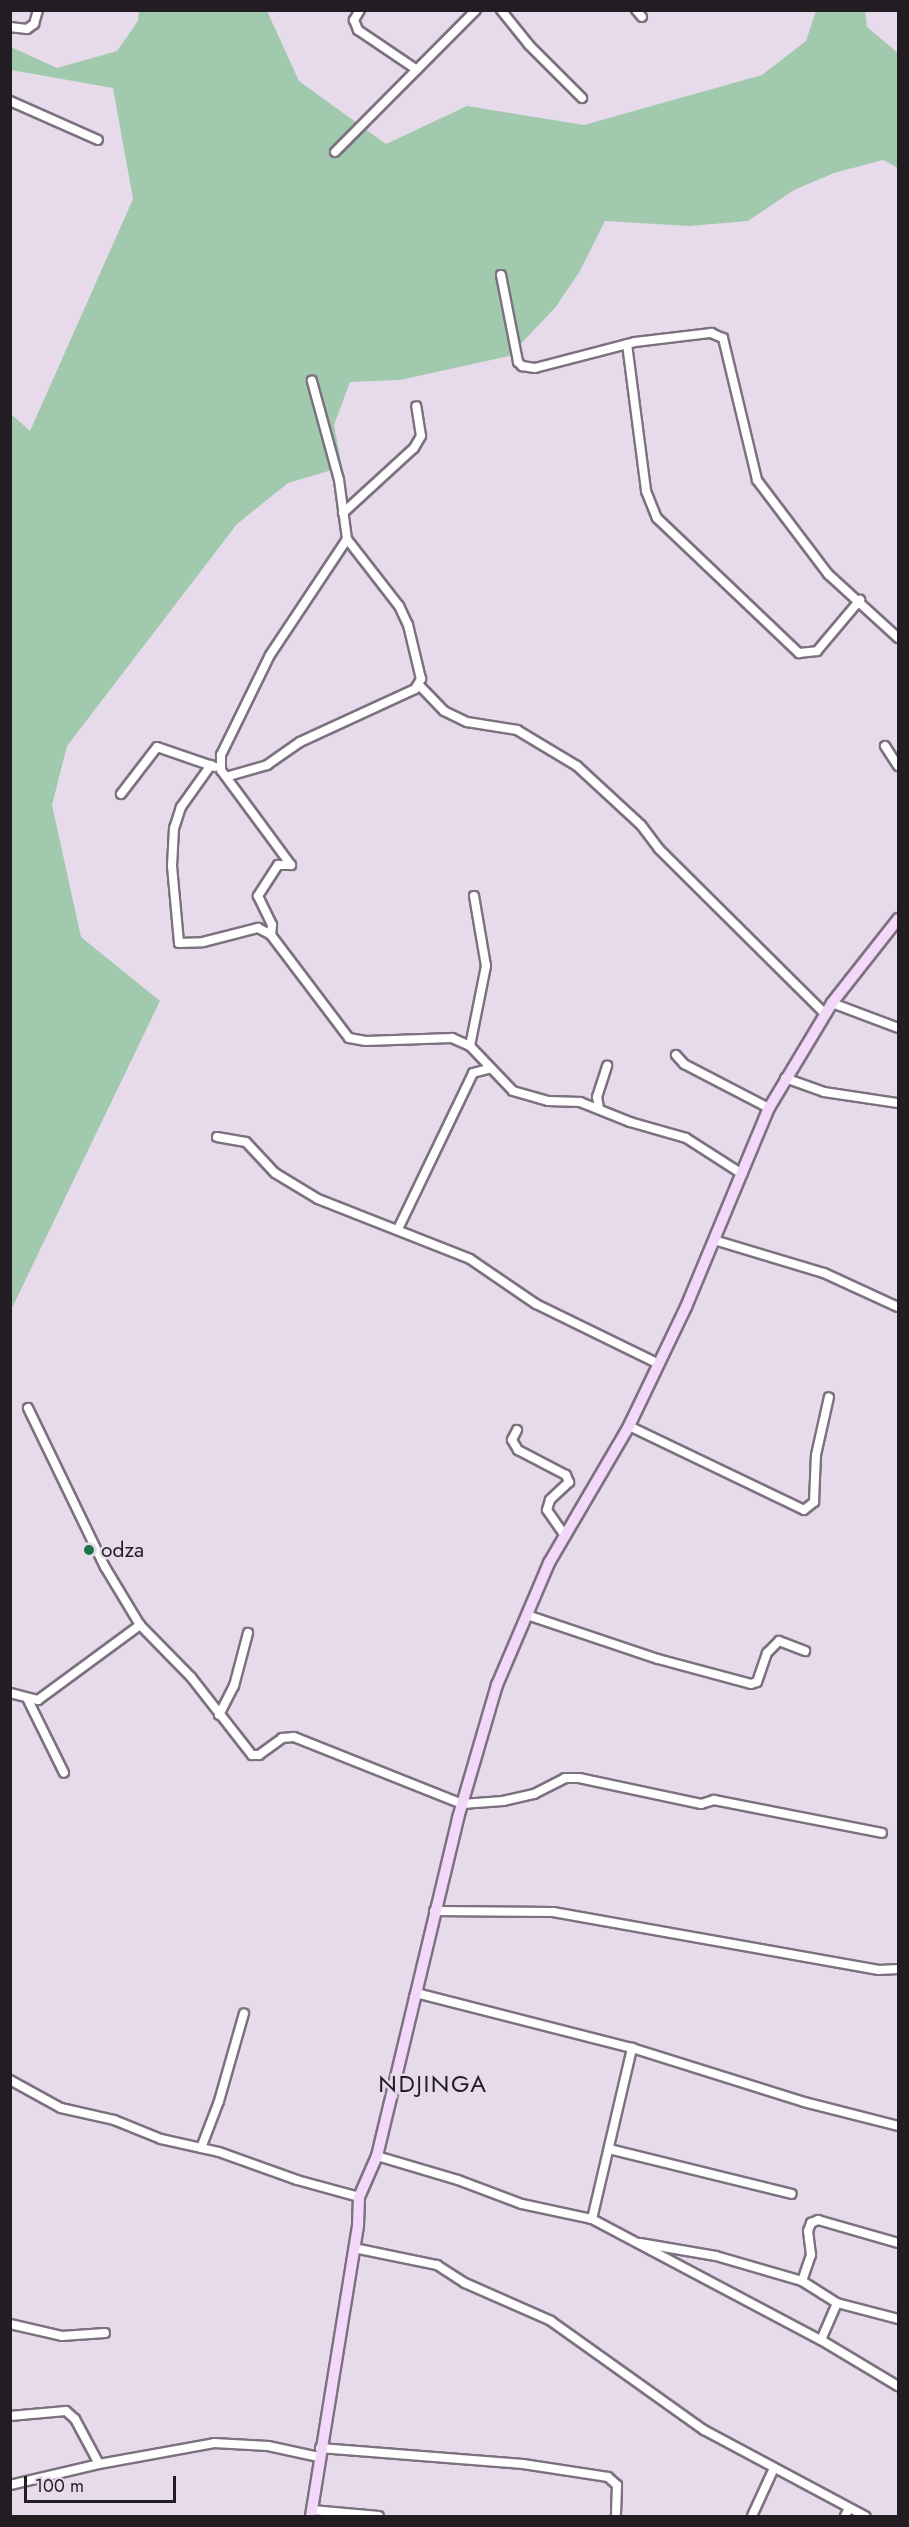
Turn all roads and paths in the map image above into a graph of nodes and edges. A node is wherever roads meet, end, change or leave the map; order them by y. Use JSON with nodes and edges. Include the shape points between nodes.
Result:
{"nodes":[{"id":1,"x":38,"y":10,"type":"edge"},
{"id":2,"x":360,"y":10,"type":"edge"},
{"id":3,"x":476,"y":10,"type":"edge"},
{"id":4,"x":501,"y":10,"type":"edge"},
{"id":5,"x":636,"y":10,"type":"edge"},
{"id":6,"x":642,"y":17,"type":"dead end"},
{"id":7,"x":10,"y":27,"type":"edge"},
{"id":8,"x":417,"y":70,"type":"junction"},
{"id":9,"x":582,"y":98,"type":"dead end"},
{"id":10,"x":10,"y":101,"type":"edge"},
{"id":11,"x":98,"y":140,"type":"dead end"},
{"id":12,"x":335,"y":152,"type":"dead end"},
{"id":13,"x":501,"y":275,"type":"dead end"},
{"id":14,"x":627,"y":344,"type":"junction"},
{"id":15,"x":312,"y":381,"type":"dead end"},
{"id":16,"x":416,"y":406,"type":"dead end"},
{"id":17,"x":343,"y":513,"type":"junction"},
{"id":18,"x":347,"y":539,"type":"junction"},
{"id":19,"x":860,"y":600,"type":"junction"},
{"id":20,"x":898,"y":638,"type":"edge"},
{"id":21,"x":419,"y":685,"type":"junction"},
{"id":22,"x":885,"y":746,"type":"dead end"},
{"id":23,"x":211,"y":765,"type":"junction"},
{"id":24,"x":898,"y":766,"type":"edge"},
{"id":25,"x":221,"y":770,"type":"junction"},
{"id":26,"x":229,"y":776,"type":"junction"},
{"id":27,"x":121,"y":794,"type":"dead end"},
{"id":28,"x":474,"y":896,"type":"dead end"},
{"id":29,"x":898,"y":919,"type":"edge"},
{"id":30,"x":271,"y":935,"type":"junction"},
{"id":31,"x":832,"y":1004,"type":"junction"},
{"id":32,"x":825,"y":1014,"type":"junction"},
{"id":33,"x":898,"y":1028,"type":"edge"},
{"id":34,"x":470,"y":1046,"type":"junction"},
{"id":35,"x":676,"y":1055,"type":"dead end"},
{"id":36,"x":607,"y":1066,"type":"dead end"},
{"id":37,"x":488,"y":1069,"type":"junction"},
{"id":38,"x":785,"y":1078,"type":"junction"},
{"id":39,"x":898,"y":1102,"type":"edge"},
{"id":40,"x":599,"y":1108,"type":"junction"},
{"id":41,"x":769,"y":1108,"type":"junction"},
{"id":42,"x":217,"y":1137,"type":"dead end"},
{"id":43,"x":742,"y":1174,"type":"junction"},
{"id":44,"x":398,"y":1229,"type":"junction"},
{"id":45,"x":714,"y":1240,"type":"junction"},
{"id":46,"x":898,"y":1307,"type":"edge"},
{"id":47,"x":659,"y":1364,"type":"junction"},
{"id":48,"x":829,"y":1397,"type":"dead end"},
{"id":49,"x":28,"y":1408,"type":"dead end"},
{"id":50,"x":629,"y":1426,"type":"junction"},
{"id":51,"x":517,"y":1430,"type":"dead end"},
{"id":52,"x":565,"y":1536,"type":"junction"},
{"id":53,"x":527,"y":1615,"type":"junction"},
{"id":54,"x":140,"y":1625,"type":"junction"},
{"id":55,"x":249,"y":1633,"type":"dead end"},
{"id":56,"x":805,"y":1651,"type":"dead end"},
{"id":57,"x":10,"y":1693,"type":"edge"},
{"id":58,"x":28,"y":1700,"type":"junction"},
{"id":59,"x":219,"y":1715,"type":"junction"},
{"id":60,"x":64,"y":1773,"type":"dead end"},
{"id":61,"x":462,"y":1804,"type":"junction"},
{"id":62,"x":882,"y":1833,"type":"dead end"},
{"id":63,"x":434,"y":1911,"type":"junction"},
{"id":64,"x":898,"y":1969,"type":"edge"},
{"id":65,"x":414,"y":1997,"type":"junction"},
{"id":66,"x":244,"y":2013,"type":"dead end"},
{"id":67,"x":632,"y":2048,"type":"junction"},
{"id":68,"x":10,"y":2080,"type":"edge"},
{"id":69,"x":898,"y":2126,"type":"edge"},
{"id":70,"x":201,"y":2148,"type":"junction"},
{"id":71,"x":609,"y":2148,"type":"junction"},
{"id":72,"x":377,"y":2156,"type":"junction"},
{"id":73,"x":792,"y":2194,"type":"dead end"},
{"id":74,"x":359,"y":2197,"type":"junction"},
{"id":75,"x":592,"y":2219,"type":"junction"},
{"id":76,"x":632,"y":2241,"type":"junction"},
{"id":77,"x":898,"y":2243,"type":"edge"},
{"id":78,"x":354,"y":2248,"type":"junction"},
{"id":79,"x":802,"y":2281,"type":"junction"},
{"id":80,"x":837,"y":2303,"type":"junction"},
{"id":81,"x":898,"y":2319,"type":"edge"},
{"id":82,"x":10,"y":2324,"type":"edge"},
{"id":83,"x":105,"y":2333,"type":"dead end"},
{"id":84,"x":821,"y":2340,"type":"junction"},
{"id":85,"x":898,"y":2386,"type":"edge"},
{"id":86,"x":10,"y":2416,"type":"edge"},
{"id":87,"x":320,"y":2452,"type":"junction"},
{"id":88,"x":99,"y":2464,"type":"junction"},
{"id":89,"x":774,"y":2468,"type":"junction"},
{"id":90,"x":10,"y":2485,"type":"edge"},
{"id":91,"x":849,"y":2508,"type":"junction"},
{"id":92,"x":312,"y":2513,"type":"edge"},
{"id":93,"x":379,"y":2517,"type":"edge"},
{"id":94,"x":616,"y":2517,"type":"edge"},
{"id":95,"x":752,"y":2517,"type":"edge"},
{"id":96,"x":845,"y":2517,"type":"edge"},
{"id":97,"x":865,"y":2517,"type":"edge"}],
"edges":[{"from":1,"to":7,"type":"street","via":[[34,24],[27,29]]},
{"from":2,"to":8,"type":"street","via":[[354,20],[358,30]]},
{"from":3,"to":8,"type":"street"},
{"from":4,"to":9,"type":"street","via":[[529,45]]},
{"from":5,"to":6,"type":"street"},
{"from":8,"to":12,"type":"street"},
{"from":10,"to":11,"type":"street"},
{"from":13,"to":14,"type":"street","via":[[522,366],[535,368]]},
{"from":14,"to":19,"type":"street","via":[[711,333],[723,338],[757,480],[828,574]]},
{"from":14,"to":19,"type":"street","via":[[646,490],[657,518],[799,653],[817,651]]},
{"from":15,"to":17,"type":"street","via":[[339,480]]},
{"from":16,"to":17,"type":"street","via":[[421,436],[414,448]]},
{"from":17,"to":18,"type":"street"},
{"from":18,"to":21,"type":"street","via":[[399,606],[408,625]]},
{"from":18,"to":25,"type":"street","via":[[270,655],[226,740]]},
{"from":19,"to":20,"type":"street"},
{"from":21,"to":26,"type":"street","via":[[300,742],[267,765]]},
{"from":21,"to":32,"type":"street","via":[[444,711],[468,722],[517,730],[577,766],[641,825],[666,857]]},
{"from":22,"to":24,"type":"street"},
{"from":23,"to":25,"type":"street"},
{"from":23,"to":27,"type":"street","via":[[157,747]]},
{"from":23,"to":30,"type":"street","via":[[181,807],[174,828],[172,866],[179,943],[203,942],[258,928]]},
{"from":25,"to":26,"type":"street"},
{"from":26,"to":30,"type":"street","via":[[291,865],[278,865],[258,896],[272,925]]},
{"from":28,"to":34,"type":"street","via":[[486,966]]},
{"from":29,"to":31,"type":"street"},
{"from":30,"to":34,"type":"street","via":[[349,1038],[452,1038]]},
{"from":31,"to":32,"type":"street"},
{"from":31,"to":33,"type":"street"},
{"from":32,"to":38,"type":"street"},
{"from":34,"to":37,"type":"street"},
{"from":35,"to":41,"type":"street","via":[[684,1064]]},
{"from":36,"to":40,"type":"street","via":[[597,1097]]},
{"from":37,"to":40,"type":"street","via":[[513,1091]]},
{"from":37,"to":44,"type":"street","via":[[472,1073]]},
{"from":38,"to":39,"type":"street","via":[[824,1092]]},
{"from":38,"to":41,"type":"street"},
{"from":40,"to":43,"type":"street","via":[[630,1122],[686,1138]]},
{"from":41,"to":43,"type":"street"},
{"from":42,"to":44,"type":"street","via":[[246,1142],[275,1173],[318,1199]]},
{"from":43,"to":45,"type":"street"},
{"from":44,"to":47,"type":"street","via":[[470,1258],[536,1304]]},
{"from":45,"to":46,"type":"street","via":[[824,1273],[847,1287]]},
{"from":45,"to":47,"type":"street"},
{"from":47,"to":50,"type":"street"},
{"from":48,"to":50,"type":"street","via":[[816,1455],[814,1502],[804,1509]]},
{"from":49,"to":54,"type":"street","via":[[105,1567]]},
{"from":50,"to":52,"type":"street"},
{"from":51,"to":52,"type":"street","via":[[512,1440],[518,1450],[566,1475],[569,1482],[550,1500],[547,1510]]},
{"from":52,"to":53,"type":"street"},
{"from":53,"to":56,"type":"street","via":[[658,1659],[751,1684],[757,1682],[767,1653],[779,1641]]},
{"from":53,"to":61,"type":"street","via":[[496,1685]]},
{"from":54,"to":58,"type":"street","via":[[46,1696]]},
{"from":54,"to":59,"type":"street","via":[[191,1677]]},
{"from":55,"to":59,"type":"street","via":[[234,1686]]},
{"from":57,"to":58,"type":"street"},
{"from":58,"to":60,"type":"street"},
{"from":59,"to":61,"type":"street","via":[[252,1755],[259,1755],[282,1738],[294,1737]]},
{"from":61,"to":62,"type":"street","via":[[524,1796],[555,1781],[579,1778],[701,1804],[714,1800]]},
{"from":61,"to":63,"type":"street"},
{"from":63,"to":64,"type":"street","via":[[553,1912],[879,1970]]},
{"from":63,"to":65,"type":"street"},
{"from":65,"to":67,"type":"street","via":[[420,1994]]},
{"from":65,"to":72,"type":"street"},
{"from":66,"to":70,"type":"street"},
{"from":67,"to":69,"type":"street","via":[[804,2102]]},
{"from":67,"to":71,"type":"street"},
{"from":68,"to":70,"type":"street","via":[[61,2108],[114,2120],[161,2139]]},
{"from":70,"to":74,"type":"street"},
{"from":71,"to":73,"type":"street"},
{"from":71,"to":75,"type":"street"},
{"from":72,"to":74,"type":"street"},
{"from":72,"to":75,"type":"street","via":[[522,2204]]},
{"from":74,"to":78,"type":"street"},
{"from":75,"to":76,"type":"street"},
{"from":76,"to":79,"type":"street","via":[[716,2256]]},
{"from":76,"to":84,"type":"street"},
{"from":77,"to":79,"type":"street","via":[[818,2220],[811,2223],[808,2231],[811,2255]]},
{"from":78,"to":87,"type":"street"},
{"from":78,"to":89,"type":"street","via":[[437,2265],[465,2283],[550,2321],[704,2430]]},
{"from":79,"to":80,"type":"street"},
{"from":80,"to":81,"type":"street"},
{"from":80,"to":84,"type":"street"},
{"from":82,"to":83,"type":"street","via":[[62,2336]]},
{"from":84,"to":85,"type":"street"},
{"from":86,"to":88,"type":"street","via":[[66,2411]]},
{"from":87,"to":88,"type":"street","via":[[214,2443]]},
{"from":87,"to":92,"type":"street"},
{"from":87,"to":94,"type":"street","via":[[523,2464],[608,2477],[617,2485]]},
{"from":88,"to":90,"type":"street"},
{"from":89,"to":91,"type":"street"},
{"from":89,"to":95,"type":"street"},
{"from":91,"to":96,"type":"street"},
{"from":91,"to":97,"type":"street"},
{"from":92,"to":93,"type":"street"}]}
